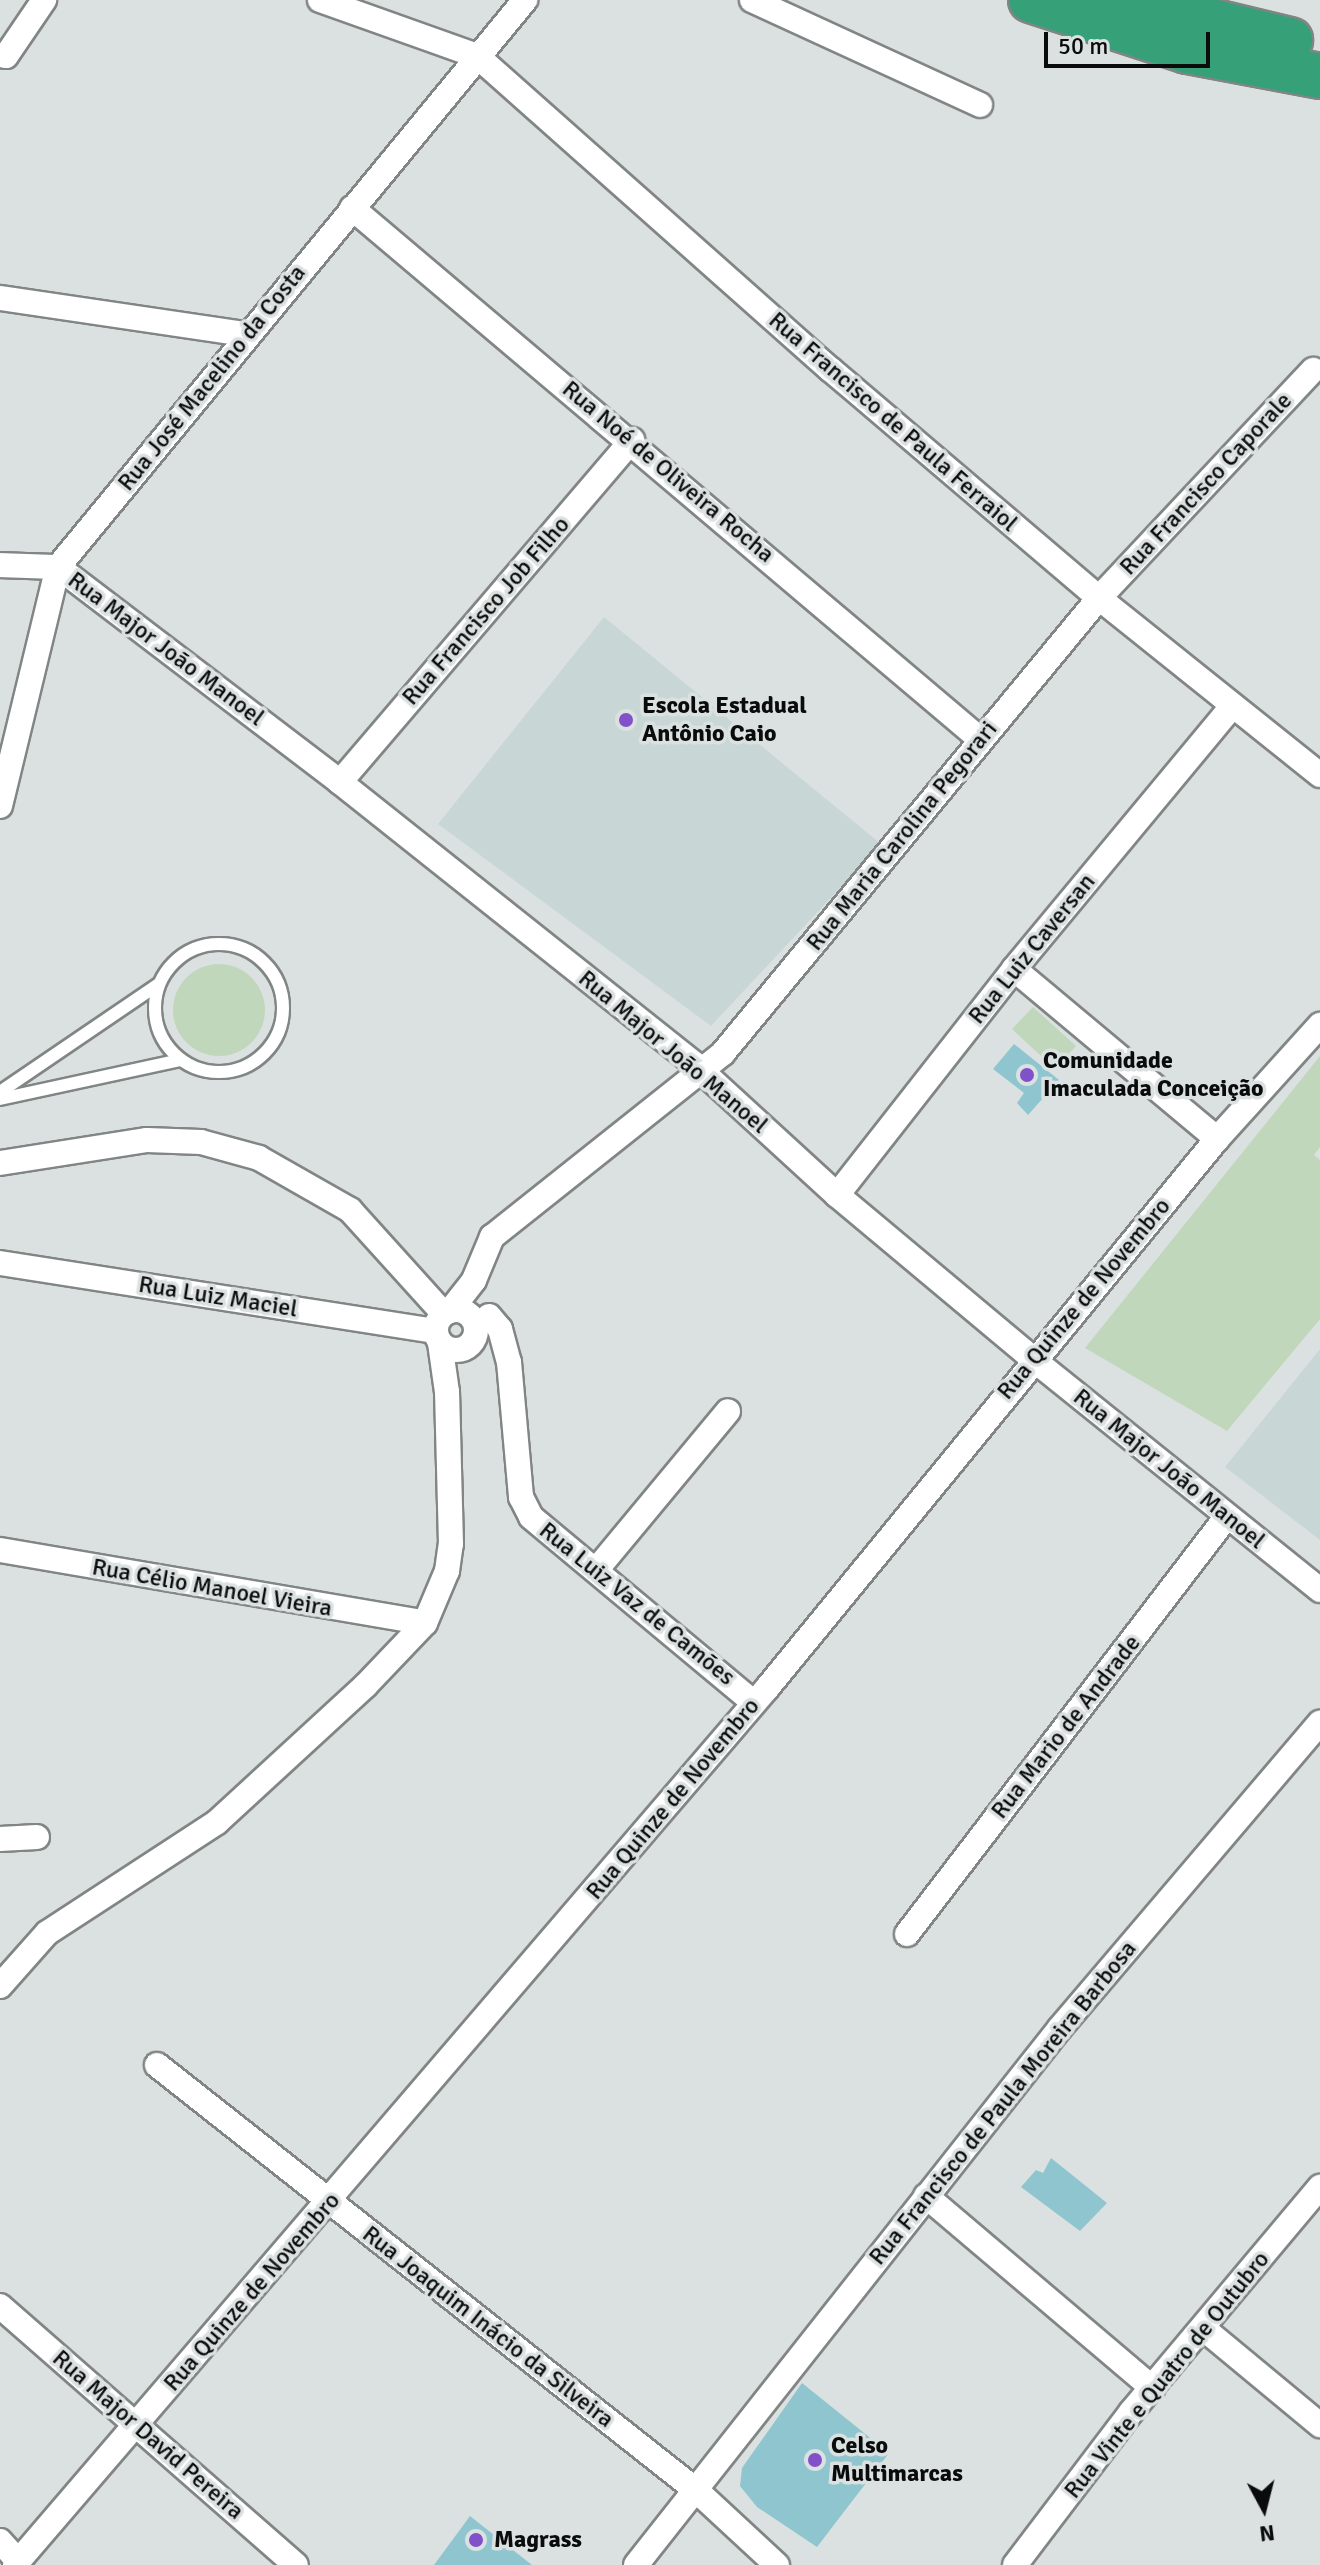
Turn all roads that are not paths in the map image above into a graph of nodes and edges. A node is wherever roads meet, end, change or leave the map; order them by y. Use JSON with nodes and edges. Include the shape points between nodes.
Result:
{"nodes":[{"id":1,"x":44,"y":0,"type":"edge"},
{"id":2,"x":320,"y":0,"type":"edge"},
{"id":3,"x":525,"y":0,"type":"edge"},
{"id":4,"x":752,"y":0,"type":"edge"},
{"id":5,"x":1031,"y":0,"type":"edge"},
{"id":6,"x":1123,"y":0,"type":"edge"},
{"id":7,"x":1182,"y":0,"type":"edge"},
{"id":8,"x":1320,"y":44,"type":"edge"},
{"id":9,"x":0,"y":55,"type":"edge"},
{"id":10,"x":477,"y":56,"type":"junction"},
{"id":11,"x":1320,"y":76,"type":"edge"},
{"id":12,"x":980,"y":105,"type":"dead end"},
{"id":13,"x":352,"y":208,"type":"junction"},
{"id":14,"x":0,"y":298,"type":"edge"},
{"id":15,"x":245,"y":334,"type":"junction"},
{"id":16,"x":1313,"y":370,"type":"dead end"},
{"id":17,"x":632,"y":440,"type":"junction"},
{"id":18,"x":0,"y":565,"type":"edge"},
{"id":19,"x":58,"y":567,"type":"junction"},
{"id":20,"x":1099,"y":598,"type":"junction"},
{"id":21,"x":1232,"y":706,"type":"junction"},
{"id":22,"x":981,"y":740,"type":"junction"},
{"id":23,"x":1320,"y":775,"type":"edge"},
{"id":24,"x":340,"y":782,"type":"junction"},
{"id":25,"x":0,"y":806,"type":"edge"},
{"id":26,"x":1014,"y":969,"type":"junction"},
{"id":27,"x":159,"y":984,"type":"junction"},
{"id":28,"x":1320,"y":1025,"type":"edge"},
{"id":29,"x":181,"y":1060,"type":"junction"},
{"id":30,"x":703,"y":1072,"type":"junction"},
{"id":31,"x":0,"y":1092,"type":"edge"},
{"id":32,"x":0,"y":1099,"type":"edge"},
{"id":33,"x":1217,"y":1139,"type":"junction"},
{"id":34,"x":0,"y":1163,"type":"edge"},
{"id":35,"x":837,"y":1195,"type":"junction"},
{"id":36,"x":0,"y":1263,"type":"edge"},
{"id":37,"x":474,"y":1280,"type":"junction"},
{"id":38,"x":442,"y":1325,"type":"junction"},
{"id":39,"x":476,"y":1335,"type":"junction"},
{"id":40,"x":1034,"y":1360,"type":"junction"},
{"id":41,"x":509,"y":1362,"type":"junction"},
{"id":42,"x":447,"y":1392,"type":"junction"},
{"id":43,"x":728,"y":1411,"type":"dead end"},
{"id":44,"x":1225,"y":1519,"type":"junction"},
{"id":45,"x":0,"y":1550,"type":"edge"},
{"id":46,"x":597,"y":1569,"type":"junction"},
{"id":47,"x":1320,"y":1590,"type":"edge"},
{"id":48,"x":425,"y":1623,"type":"junction"},
{"id":49,"x":754,"y":1703,"type":"junction"},
{"id":50,"x":1320,"y":1723,"type":"edge"},
{"id":51,"x":37,"y":1837,"type":"dead end"},
{"id":52,"x":0,"y":1839,"type":"edge"},
{"id":53,"x":907,"y":1934,"type":"dead end"},
{"id":54,"x":0,"y":1986,"type":"edge"},
{"id":55,"x":157,"y":2065,"type":"dead end"},
{"id":56,"x":1320,"y":2187,"type":"edge"},
{"id":57,"x":926,"y":2196,"type":"junction"},
{"id":58,"x":330,"y":2202,"type":"junction"},
{"id":59,"x":0,"y":2306,"type":"edge"},
{"id":60,"x":1204,"y":2329,"type":"junction"},
{"id":61,"x":1152,"y":2388,"type":"junction"},
{"id":62,"x":1320,"y":2424,"type":"edge"},
{"id":63,"x":138,"y":2425,"type":"junction"},
{"id":64,"x":697,"y":2491,"type":"junction"},
{"id":65,"x":0,"y":2541,"type":"edge"},
{"id":66,"x":17,"y":2563,"type":"edge"},
{"id":67,"x":296,"y":2565,"type":"edge"},
{"id":68,"x":636,"y":2565,"type":"edge"},
{"id":69,"x":777,"y":2565,"type":"edge"},
{"id":70,"x":1015,"y":2565,"type":"edge"}],
"edges":[{"from":1,"to":9,"type":"street","via":[[6,56]]},
{"from":2,"to":10,"type":"street"},
{"from":3,"to":10,"type":"street","name":"Rua José Macelino da Costa"},
{"from":4,"to":12,"type":"street"},
{"from":5,"to":11,"type":"highway","via":[[1187,51]]},
{"from":6,"to":8,"type":"highway"},
{"from":7,"to":8,"type":"highway"},
{"from":10,"to":13,"type":"street","name":"Rua José Macelino da Costa"},
{"from":10,"to":20,"type":"street","name":"Rua Francisco de Paula Ferraiol","via":[[577,149]]},
{"from":13,"to":15,"type":"street","name":"Rua José Macelino da Costa"},
{"from":13,"to":17,"type":"street","name":"Rua Noé de Oliveira Rocha"},
{"from":14,"to":15,"type":"street"},
{"from":15,"to":19,"type":"street","name":"Rua José Macelino da Costa"},
{"from":16,"to":20,"type":"street","name":"Rua Francisco Caporale"},
{"from":17,"to":22,"type":"street","name":"Rua Noé de Oliveira Rocha"},
{"from":17,"to":24,"type":"street","name":"Rua Francisco Job Filho"},
{"from":18,"to":19,"type":"street","name":"Rua Major João Manoel"},
{"from":19,"to":24,"type":"street","name":"Rua Major João Manoel"},
{"from":19,"to":25,"type":"street","name":"Rua José Macelino da Costa"},
{"from":20,"to":21,"type":"street","name":"Rua Francisco de Paula Ferraiol"},
{"from":20,"to":22,"type":"street","name":"Rua Maria Carolina Pegorari"},
{"from":21,"to":23,"type":"street","name":"Rua Francisco de Paula Ferraiol"},
{"from":21,"to":26,"type":"street","name":"Rua Luiz Caversan"},
{"from":22,"to":30,"type":"street","name":"Rua Maria Carolina Pegorari"},
{"from":24,"to":30,"type":"street","name":"Rua Major João Manoel"},
{"from":26,"to":33,"type":"street"},
{"from":26,"to":35,"type":"street","name":"Rua Luiz Caversan"},
{"from":27,"to":29,"type":"lane","via":[[157,1026]]},
{"from":27,"to":29,"type":"lane","via":[[187,952],[207,945],[249,951],[277,980],[282,1021],[261,1057],[222,1072]]},
{"from":27,"to":31,"type":"lane"},
{"from":28,"to":33,"type":"street","name":"Rua Quinze de Novembro"},
{"from":29,"to":32,"type":"lane"},
{"from":30,"to":35,"type":"street","name":"Rua Major João Manoel"},
{"from":30,"to":37,"type":"street","name":"Rua Maria Carolina Pegorari","via":[[492,1237]]},
{"from":33,"to":40,"type":"street","name":"Rua Quinze de Novembro"},
{"from":34,"to":38,"type":"street","via":[[147,1140],[201,1142],[259,1158],[350,1210]]},
{"from":35,"to":40,"type":"street","name":"Rua Major João Manoel"},
{"from":36,"to":38,"type":"street","name":"Rua Luiz Maciel"},
{"from":37,"to":38,"type":"street","name":"Rua Maria Carolina Pegorari"},
{"from":37,"to":39,"type":"street","name":"Rua Luiz Vaz de Camões"},
{"from":38,"to":39,"type":"street","via":[[469,1315]]},
{"from":38,"to":39,"type":"street","name":"Rua Luiz Maciel","via":[[457,1350]]},
{"from":38,"to":42,"type":"street"},
{"from":39,"to":41,"type":"street"},
{"from":39,"to":41,"type":"street","name":"Rua Luiz Vaz de Camões","via":[[500,1329]]},
{"from":39,"to":42,"type":"street"},
{"from":40,"to":44,"type":"street","name":"Rua Major João Manoel"},
{"from":40,"to":49,"type":"street","name":"Rua Quinze de Novembro"},
{"from":41,"to":46,"type":"street","name":"Rua Luiz Vaz de Camões","via":[[521,1497],[531,1517]]},
{"from":42,"to":48,"type":"street","via":[[451,1544],[447,1571]]},
{"from":43,"to":46,"type":"street"},
{"from":44,"to":47,"type":"street","name":"Rua Major João Manoel"},
{"from":44,"to":53,"type":"street","name":"Rua Mario de Andrade"},
{"from":45,"to":48,"type":"street","name":"Rua Célio Manoel Vieira"},
{"from":46,"to":49,"type":"street","name":"Rua Luiz Vaz de Camões"},
{"from":48,"to":54,"type":"street","via":[[365,1686],[217,1822],[47,1933]]},
{"from":49,"to":58,"type":"street","name":"Rua Quinze de Novembro"},
{"from":50,"to":57,"type":"street","name":"Rua Francisco de Paula Moreira Barbosa","via":[[1060,2028]]},
{"from":51,"to":52,"type":"street"},
{"from":55,"to":58,"type":"street","name":"Rua Joaquim Inácio da Silveira"},
{"from":56,"to":60,"type":"street","name":"Rua Vinte e Quatro de Outubro"},
{"from":57,"to":61,"type":"street"},
{"from":57,"to":64,"type":"street","name":"Rua Francisco de Paula Moreira Barbosa"},
{"from":58,"to":63,"type":"street","name":"Rua Quinze de Novembro"},
{"from":58,"to":64,"type":"street","name":"Rua Joaquim Inácio da Silveira"},
{"from":59,"to":63,"type":"street","name":"Rua Major David Pereira"},
{"from":60,"to":61,"type":"street","name":"Rua Vinte e Quatro de Outubro"},
{"from":60,"to":62,"type":"street"},
{"from":61,"to":70,"type":"street","name":"Rua Vinte e Quatro de Outubro"},
{"from":63,"to":66,"type":"street","name":"Rua Quinze de Novembro"},
{"from":63,"to":67,"type":"street","name":"Rua Major David Pereira"},
{"from":64,"to":68,"type":"street","name":"Rua Francisco de Paula Moreira Barbosa"},
{"from":64,"to":69,"type":"street","name":"Rua Joaquim Inácio da Silveira"},
{"from":65,"to":66,"type":"street"}]}
